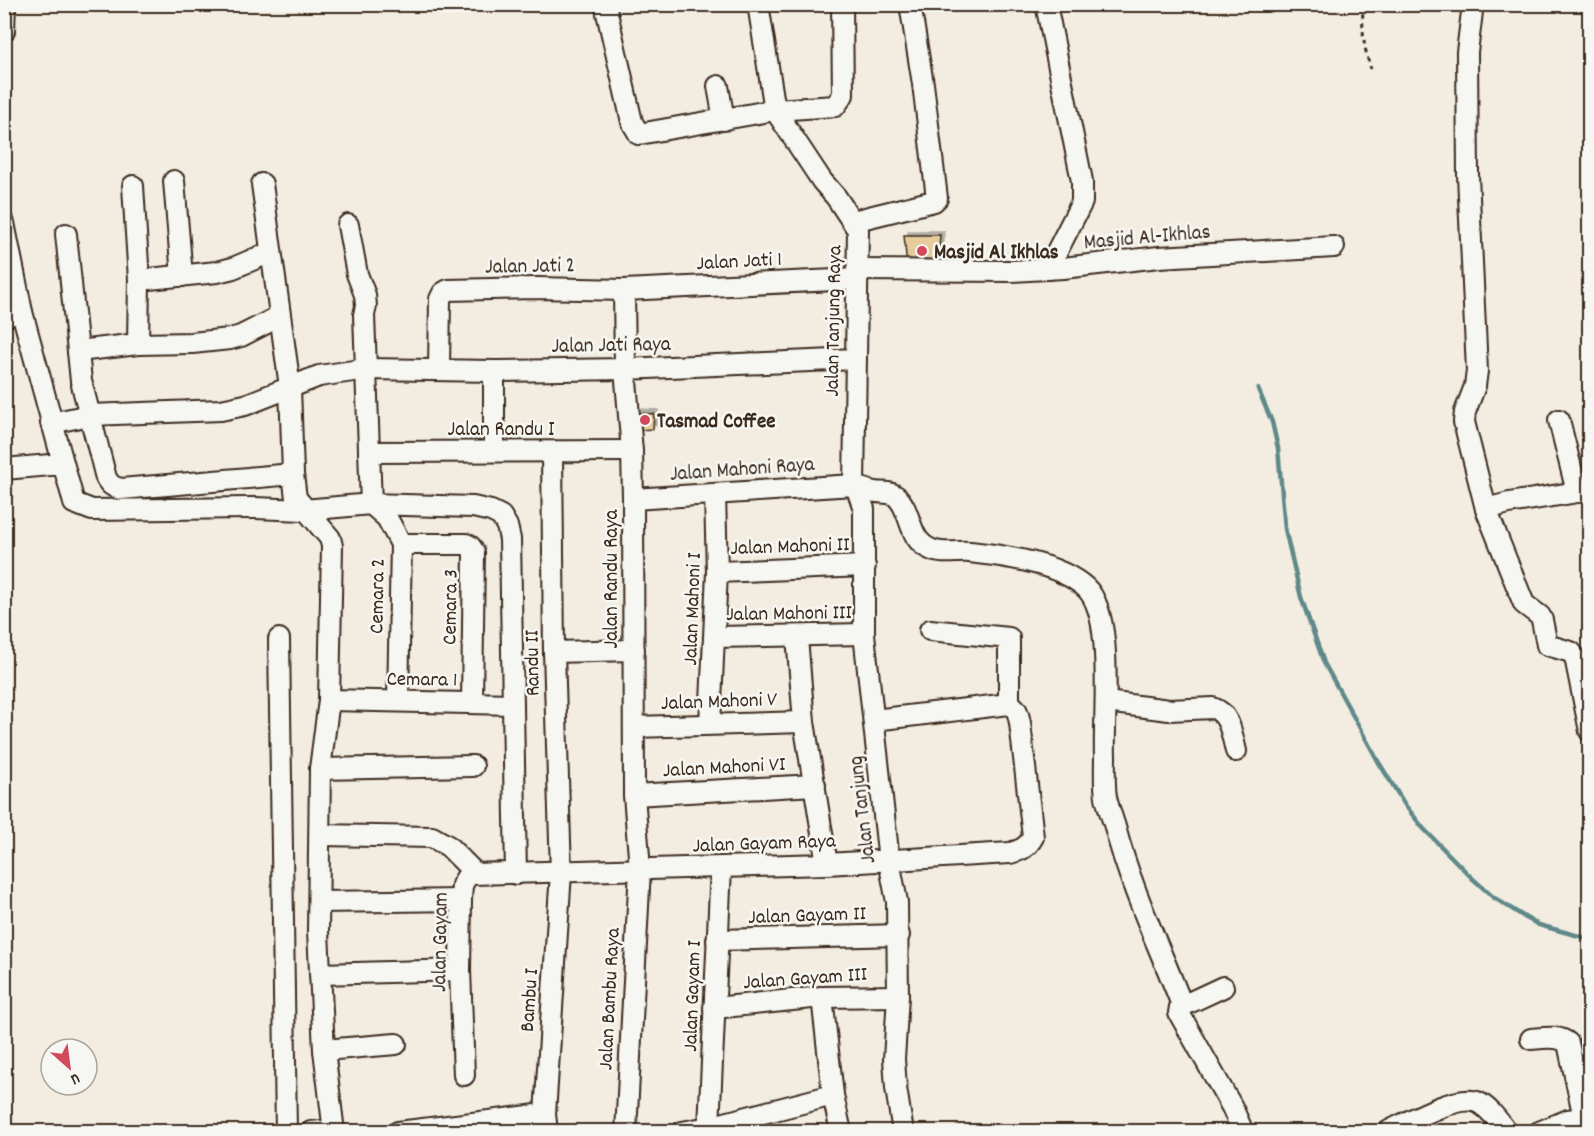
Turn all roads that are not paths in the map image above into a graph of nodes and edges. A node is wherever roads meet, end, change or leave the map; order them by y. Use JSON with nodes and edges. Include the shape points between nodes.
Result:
{"nodes":[{"id":1,"x":5,"y":4,"type":"edge"},
{"id":2,"x":605,"y":4,"type":"edge"},
{"id":3,"x":758,"y":4,"type":"edge"},
{"id":4,"x":842,"y":4,"type":"edge"},
{"id":5,"x":910,"y":4,"type":"edge"},
{"id":6,"x":1046,"y":4,"type":"edge"},
{"id":7,"x":1473,"y":4,"type":"edge"},
{"id":8,"x":4,"y":31,"type":"edge"},
{"id":9,"x":718,"y":86,"type":"dead end"},
{"id":10,"x":775,"y":111,"type":"junction"},
{"id":11,"x":724,"y":120,"type":"junction"},
{"id":12,"x":174,"y":181,"type":"dead end"},
{"id":13,"x":262,"y":184,"type":"dead end"},
{"id":14,"x":133,"y":186,"type":"dead end"},
{"id":15,"x":853,"y":221,"type":"junction"},
{"id":16,"x":4,"y":223,"type":"edge"},
{"id":17,"x":348,"y":225,"type":"dead end"},
{"id":18,"x":66,"y":234,"type":"dead end"},
{"id":19,"x":1334,"y":248,"type":"dead end"},
{"id":20,"x":271,"y":252,"type":"junction"},
{"id":21,"x":1048,"y":269,"type":"junction"},
{"id":22,"x":857,"y":274,"type":"junction"},
{"id":23,"x":182,"y":276,"type":"junction"},
{"id":24,"x":139,"y":280,"type":"junction"},
{"id":25,"x":624,"y":290,"type":"junction"},
{"id":26,"x":13,"y":314,"type":"edge"},
{"id":27,"x":280,"y":316,"type":"junction"},
{"id":28,"x":138,"y":344,"type":"junction"},
{"id":29,"x":78,"y":351,"type":"junction"},
{"id":30,"x":856,"y":359,"type":"junction"},
{"id":31,"x":367,"y":369,"type":"junction"},
{"id":32,"x":625,"y":369,"type":"junction"},
{"id":33,"x":439,"y":370,"type":"junction"},
{"id":34,"x":494,"y":371,"type":"junction"},
{"id":35,"x":290,"y":387,"type":"junction"},
{"id":36,"x":90,"y":415,"type":"junction"},
{"id":37,"x":1559,"y":420,"type":"dead end"},
{"id":38,"x":51,"y":423,"type":"junction"},
{"id":39,"x":632,"y":450,"type":"junction"},
{"id":40,"x":494,"y":451,"type":"junction"},
{"id":41,"x":369,"y":452,"type":"junction"},
{"id":42,"x":552,"y":452,"type":"junction"},
{"id":43,"x":62,"y":464,"type":"junction"},
{"id":44,"x":4,"y":469,"type":"edge"},
{"id":45,"x":292,"y":474,"type":"junction"},
{"id":46,"x":854,"y":485,"type":"junction"},
{"id":47,"x":1583,"y":491,"type":"edge"},
{"id":48,"x":715,"y":494,"type":"junction"},
{"id":49,"x":633,"y":499,"type":"junction"},
{"id":50,"x":371,"y":504,"type":"junction"},
{"id":51,"x":1486,"y":509,"type":"junction"},
{"id":52,"x":304,"y":510,"type":"junction"},
{"id":53,"x":401,"y":544,"type":"junction"},
{"id":54,"x":865,"y":566,"type":"junction"},
{"id":55,"x":717,"y":572,"type":"junction"},
{"id":56,"x":930,"y":630,"type":"dead end"},
{"id":57,"x":864,"y":634,"type":"junction"},
{"id":58,"x":797,"y":636,"type":"junction"},
{"id":59,"x":715,"y":638,"type":"junction"},
{"id":60,"x":279,"y":639,"type":"dead end"},
{"id":61,"x":634,"y":650,"type":"junction"},
{"id":62,"x":554,"y":652,"type":"junction"},
{"id":63,"x":329,"y":700,"type":"junction"},
{"id":64,"x":398,"y":701,"type":"junction"},
{"id":65,"x":1106,"y":702,"type":"junction"},
{"id":66,"x":472,"y":703,"type":"junction"},
{"id":67,"x":513,"y":704,"type":"junction"},
{"id":68,"x":1008,"y":704,"type":"junction"},
{"id":69,"x":874,"y":720,"type":"junction"},
{"id":70,"x":804,"y":722,"type":"junction"},
{"id":71,"x":710,"y":724,"type":"junction"},
{"id":72,"x":634,"y":727,"type":"junction"},
{"id":73,"x":1590,"y":731,"type":"edge"},
{"id":74,"x":1236,"y":751,"type":"dead end"},
{"id":75,"x":473,"y":766,"type":"dead end"},
{"id":76,"x":320,"y":769,"type":"junction"},
{"id":77,"x":815,"y":785,"type":"junction"},
{"id":78,"x":634,"y":795,"type":"junction"},
{"id":79,"x":320,"y":835,"type":"junction"},
{"id":80,"x":889,"y":861,"type":"junction"},
{"id":81,"x":827,"y":864,"type":"junction"},
{"id":82,"x":721,"y":867,"type":"junction"},
{"id":83,"x":639,"y":869,"type":"junction"},
{"id":84,"x":561,"y":872,"type":"junction"},
{"id":85,"x":475,"y":873,"type":"junction"},
{"id":86,"x":516,"y":874,"type":"junction"},
{"id":87,"x":461,"y":900,"type":"junction"},
{"id":88,"x":319,"y":902,"type":"junction"},
{"id":89,"x":899,"y":935,"type":"junction"},
{"id":90,"x":717,"y":940,"type":"junction"},
{"id":91,"x":460,"y":970,"type":"junction"},
{"id":92,"x":320,"y":975,"type":"junction"},
{"id":93,"x":1223,"y":987,"type":"dead end"},
{"id":94,"x":898,"y":996,"type":"junction"},
{"id":95,"x":822,"y":997,"type":"junction"},
{"id":96,"x":1182,"y":1005,"type":"junction"},
{"id":97,"x":714,"y":1008,"type":"junction"},
{"id":98,"x":1531,"y":1039,"type":"dead end"},
{"id":99,"x":396,"y":1044,"type":"dead end"},
{"id":100,"x":324,"y":1050,"type":"junction"},
{"id":101,"x":464,"y":1075,"type":"dead end"},
{"id":102,"x":833,"y":1095,"type":"junction"},
{"id":103,"x":1587,"y":1118,"type":"edge"},
{"id":104,"x":546,"y":1123,"type":"edge"},
{"id":105,"x":502,"y":1125,"type":"edge"},
{"id":106,"x":454,"y":1128,"type":"edge"},
{"id":107,"x":697,"y":1130,"type":"edge"},
{"id":108,"x":286,"y":1131,"type":"edge"},
{"id":109,"x":310,"y":1131,"type":"edge"},
{"id":110,"x":333,"y":1131,"type":"edge"},
{"id":111,"x":398,"y":1131,"type":"edge"},
{"id":112,"x":626,"y":1131,"type":"edge"},
{"id":113,"x":841,"y":1131,"type":"edge"},
{"id":114,"x":903,"y":1131,"type":"edge"},
{"id":115,"x":1242,"y":1131,"type":"edge"},
{"id":116,"x":1388,"y":1131,"type":"edge"},
{"id":117,"x":1507,"y":1131,"type":"edge"},
{"id":118,"x":1539,"y":1131,"type":"edge"}],
"edges":[{"from":1,"to":8,"type":"street"},
{"from":2,"to":11,"type":"street","via":[[632,122],[639,134]]},
{"from":3,"to":10,"type":"street","name":"Jalan Tanjung Raya"},
{"from":4,"to":10,"type":"street","via":[[842,99],[835,106]]},
{"from":5,"to":15,"type":"street","via":[[937,198]]},
{"from":6,"to":21,"type":"street","via":[[1080,170],[1082,202]]},
{"from":7,"to":51,"type":"street","via":[[1467,52],[1468,175],[1477,371],[1464,422]]},
{"from":9,"to":11,"type":"street"},
{"from":10,"to":11,"type":"street"},
{"from":10,"to":15,"type":"street","name":"Jalan Tanjung Raya"},
{"from":12,"to":23,"type":"street"},
{"from":13,"to":20,"type":"street"},
{"from":14,"to":24,"type":"street"},
{"from":15,"to":22,"type":"street","name":"Jalan Tanjung Raya","via":[[858,230]]},
{"from":16,"to":26,"type":"street"},
{"from":17,"to":31,"type":"street","via":[[366,300]]},
{"from":18,"to":29,"type":"street"},
{"from":19,"to":21,"type":"street","name":"Masjid Al-Ikhlas","via":[[1159,257]]},
{"from":20,"to":23,"type":"street","via":[[225,270]]},
{"from":20,"to":27,"type":"street"},
{"from":21,"to":22,"type":"street","name":"Masjid Al-Ikhlas"},
{"from":22,"to":25,"type":"street","name":"Jalan Jati 1"},
{"from":22,"to":30,"type":"street","name":"Jalan Tanjung Raya"},
{"from":23,"to":24,"type":"street"},
{"from":24,"to":28,"type":"street"},
{"from":25,"to":32,"type":"street","name":"Jalan Randu Raya"},
{"from":25,"to":33,"type":"street","name":"Jalan Jati 2","via":[[448,290],[440,299]]},
{"from":26,"to":38,"type":"street"},
{"from":27,"to":28,"type":"street","via":[[230,339]]},
{"from":27,"to":35,"type":"street"},
{"from":28,"to":29,"type":"street"},
{"from":29,"to":36,"type":"street"},
{"from":30,"to":32,"type":"street","name":"Jalan Jati Raya"},
{"from":30,"to":46,"type":"street","name":"Jalan Tanjung Raya"},
{"from":31,"to":33,"type":"street","name":"Jalan Jati Raya"},
{"from":31,"to":35,"type":"street","name":"Jalan Jati Raya","via":[[319,376]]},
{"from":31,"to":41,"type":"street"},
{"from":32,"to":34,"type":"street","name":"Jalan Jati Raya"},
{"from":32,"to":39,"type":"street","name":"Jalan Randu Raya"},
{"from":33,"to":34,"type":"street","name":"Jalan Jati Raya"},
{"from":34,"to":40,"type":"street"},
{"from":35,"to":36,"type":"street","name":"Jalan Jati Raya","via":[[221,410]]},
{"from":35,"to":45,"type":"street"},
{"from":36,"to":38,"type":"street","name":"Jalan Jati Raya"},
{"from":36,"to":45,"type":"street","via":[[105,478],[113,487]]},
{"from":37,"to":47,"type":"street"},
{"from":38,"to":43,"type":"street"},
{"from":39,"to":42,"type":"street","name":"Jalan Randu I"},
{"from":39,"to":49,"type":"street","name":"Jalan Randu Raya"},
{"from":40,"to":41,"type":"street","name":"Jalan Randu I"},
{"from":40,"to":42,"type":"street","name":"Jalan Randu I"},
{"from":41,"to":50,"type":"street"},
{"from":42,"to":62,"type":"street","name":"Randu II"},
{"from":43,"to":44,"type":"street"},
{"from":43,"to":52,"type":"street","via":[[74,503],[92,510]]},
{"from":45,"to":52,"type":"street","via":[[296,498]]},
{"from":46,"to":48,"type":"street","name":"Jalan Mahoni Raya"},
{"from":46,"to":54,"type":"street","name":"Jalan Tanjung","via":[[864,509]]},
{"from":46,"to":65,"type":"street","name":"Jalan Mahoni Raya","via":[[897,497],[914,533],[923,546],[933,551],[1005,557],[1050,568],[1087,589],[1102,620]]},
{"from":47,"to":51,"type":"street"},
{"from":48,"to":49,"type":"street","name":"Jalan Mahoni Raya"},
{"from":48,"to":55,"type":"street","name":"Jalan Mahoni I"},
{"from":49,"to":61,"type":"street","name":"Jalan Randu Raya"},
{"from":50,"to":52,"type":"street"},
{"from":50,"to":53,"type":"street","name":"Cemara 2","via":[[390,523]]},
{"from":50,"to":67,"type":"street","via":[[472,507],[501,516],[510,539]]},
{"from":51,"to":73,"type":"street","via":[[1524,604],[1542,620],[1545,642],[1575,657]]},
{"from":52,"to":63,"type":"street","via":[[330,538],[332,546]]},
{"from":53,"to":64,"type":"street","name":"Cemara 2"},
{"from":53,"to":66,"type":"street","name":"Cemara 3","via":[[466,544],[474,552]]},
{"from":54,"to":55,"type":"street","name":"Jalan Mahoni II"},
{"from":54,"to":57,"type":"street","name":"Jalan Tanjung"},
{"from":55,"to":59,"type":"street","name":"Jalan Mahoni I"},
{"from":56,"to":68,"type":"street","via":[[1009,638]]},
{"from":57,"to":58,"type":"street","name":"Jalan Mahoni III"},
{"from":57,"to":69,"type":"street","name":"Jalan Tanjung"},
{"from":58,"to":59,"type":"street","name":"Jalan Mahoni III"},
{"from":58,"to":70,"type":"street"},
{"from":59,"to":71,"type":"street","name":"Jalan Mahoni I"},
{"from":60,"to":108,"type":"street"},
{"from":61,"to":62,"type":"street"},
{"from":61,"to":72,"type":"street","name":"Jalan Randu Raya"},
{"from":62,"to":84,"type":"street","name":"Randu II"},
{"from":63,"to":64,"type":"street","name":"Cemara 1"},
{"from":63,"to":76,"type":"street"},
{"from":64,"to":66,"type":"street","name":"Cemara 1"},
{"from":65,"to":74,"type":"street","via":[[1169,710],[1220,710],[1228,721]]},
{"from":65,"to":96,"type":"street","name":"Jalan Mahoni Raya","via":[[1106,796],[1124,864]]},
{"from":66,"to":67,"type":"street","name":"Cemara 1"},
{"from":67,"to":86,"type":"street"},
{"from":68,"to":69,"type":"street"},
{"from":68,"to":80,"type":"street","name":"Jalan Gayam Raya","via":[[1018,710],[1020,723],[1033,837],[1029,845],[1010,853]]},
{"from":69,"to":80,"type":"street","name":"Jalan Tanjung"},
{"from":70,"to":71,"type":"street","name":"Jalan Mahoni V"},
{"from":70,"to":77,"type":"street"},
{"from":71,"to":72,"type":"street","name":"Jalan Mahoni V"},
{"from":72,"to":78,"type":"street","name":"Jalan Randu Raya"},
{"from":75,"to":76,"type":"street"},
{"from":76,"to":79,"type":"street"},
{"from":77,"to":78,"type":"street","name":"Jalan Mahoni VI"},
{"from":77,"to":81,"type":"street"},
{"from":78,"to":83,"type":"street","name":"Jalan Randu Raya"},
{"from":79,"to":85,"type":"street","via":[[432,837],[448,846]]},
{"from":79,"to":88,"type":"street"},
{"from":80,"to":81,"type":"street","name":"Jalan Gayam Raya"},
{"from":80,"to":89,"type":"street","name":"Jalan Tanjung"},
{"from":81,"to":82,"type":"street","name":"Jalan Gayam Raya"},
{"from":82,"to":83,"type":"street","name":"Jalan Gayam Raya"},
{"from":82,"to":90,"type":"street","name":"Jalan Gayam I"},
{"from":83,"to":84,"type":"street","name":"Jalan Gayam"},
{"from":83,"to":112,"type":"street","name":"Jalan Bambu Raya"},
{"from":84,"to":86,"type":"street","name":"Jalan Gayam"},
{"from":84,"to":104,"type":"street","name":"Bambu I"},
{"from":85,"to":86,"type":"street","name":"Jalan Gayam"},
{"from":85,"to":87,"type":"street","name":"Jalan Gayam","via":[[462,885]]},
{"from":87,"to":88,"type":"street"},
{"from":87,"to":91,"type":"street","name":"Jalan Gayam"},
{"from":88,"to":92,"type":"street"},
{"from":89,"to":90,"type":"street","name":"Jalan Gayam II"},
{"from":89,"to":94,"type":"street","name":"Jalan Tanjung"},
{"from":90,"to":97,"type":"street","name":"Jalan Gayam I"},
{"from":91,"to":92,"type":"street"},
{"from":91,"to":101,"type":"street","name":"Jalan Gayam"},
{"from":92,"to":100,"type":"street"},
{"from":93,"to":96,"type":"street"},
{"from":94,"to":95,"type":"street","name":"Jalan Gayam III"},
{"from":94,"to":114,"type":"street","name":"Jalan Tanjung","via":[[894,1059]]},
{"from":95,"to":97,"type":"street","name":"Jalan Gayam III"},
{"from":95,"to":102,"type":"street"},
{"from":96,"to":115,"type":"street","name":"Jalan Mahoni Raya","via":[[1179,1013]]},
{"from":97,"to":107,"type":"street","name":"Jalan Gayam I"},
{"from":98,"to":103,"type":"street","via":[[1557,1038],[1568,1042]]},
{"from":99,"to":100,"type":"street"},
{"from":100,"to":110,"type":"street"},
{"from":102,"to":107,"type":"street"},
{"from":102,"to":113,"type":"street"},
{"from":103,"to":118,"type":"street","via":[[1568,1120]]},
{"from":104,"to":105,"type":"street"},
{"from":105,"to":106,"type":"street"},
{"from":106,"to":111,"type":"street"},
{"from":109,"to":110,"type":"street"},
{"from":116,"to":117,"type":"street","via":[[1462,1100],[1477,1102]]}]}
